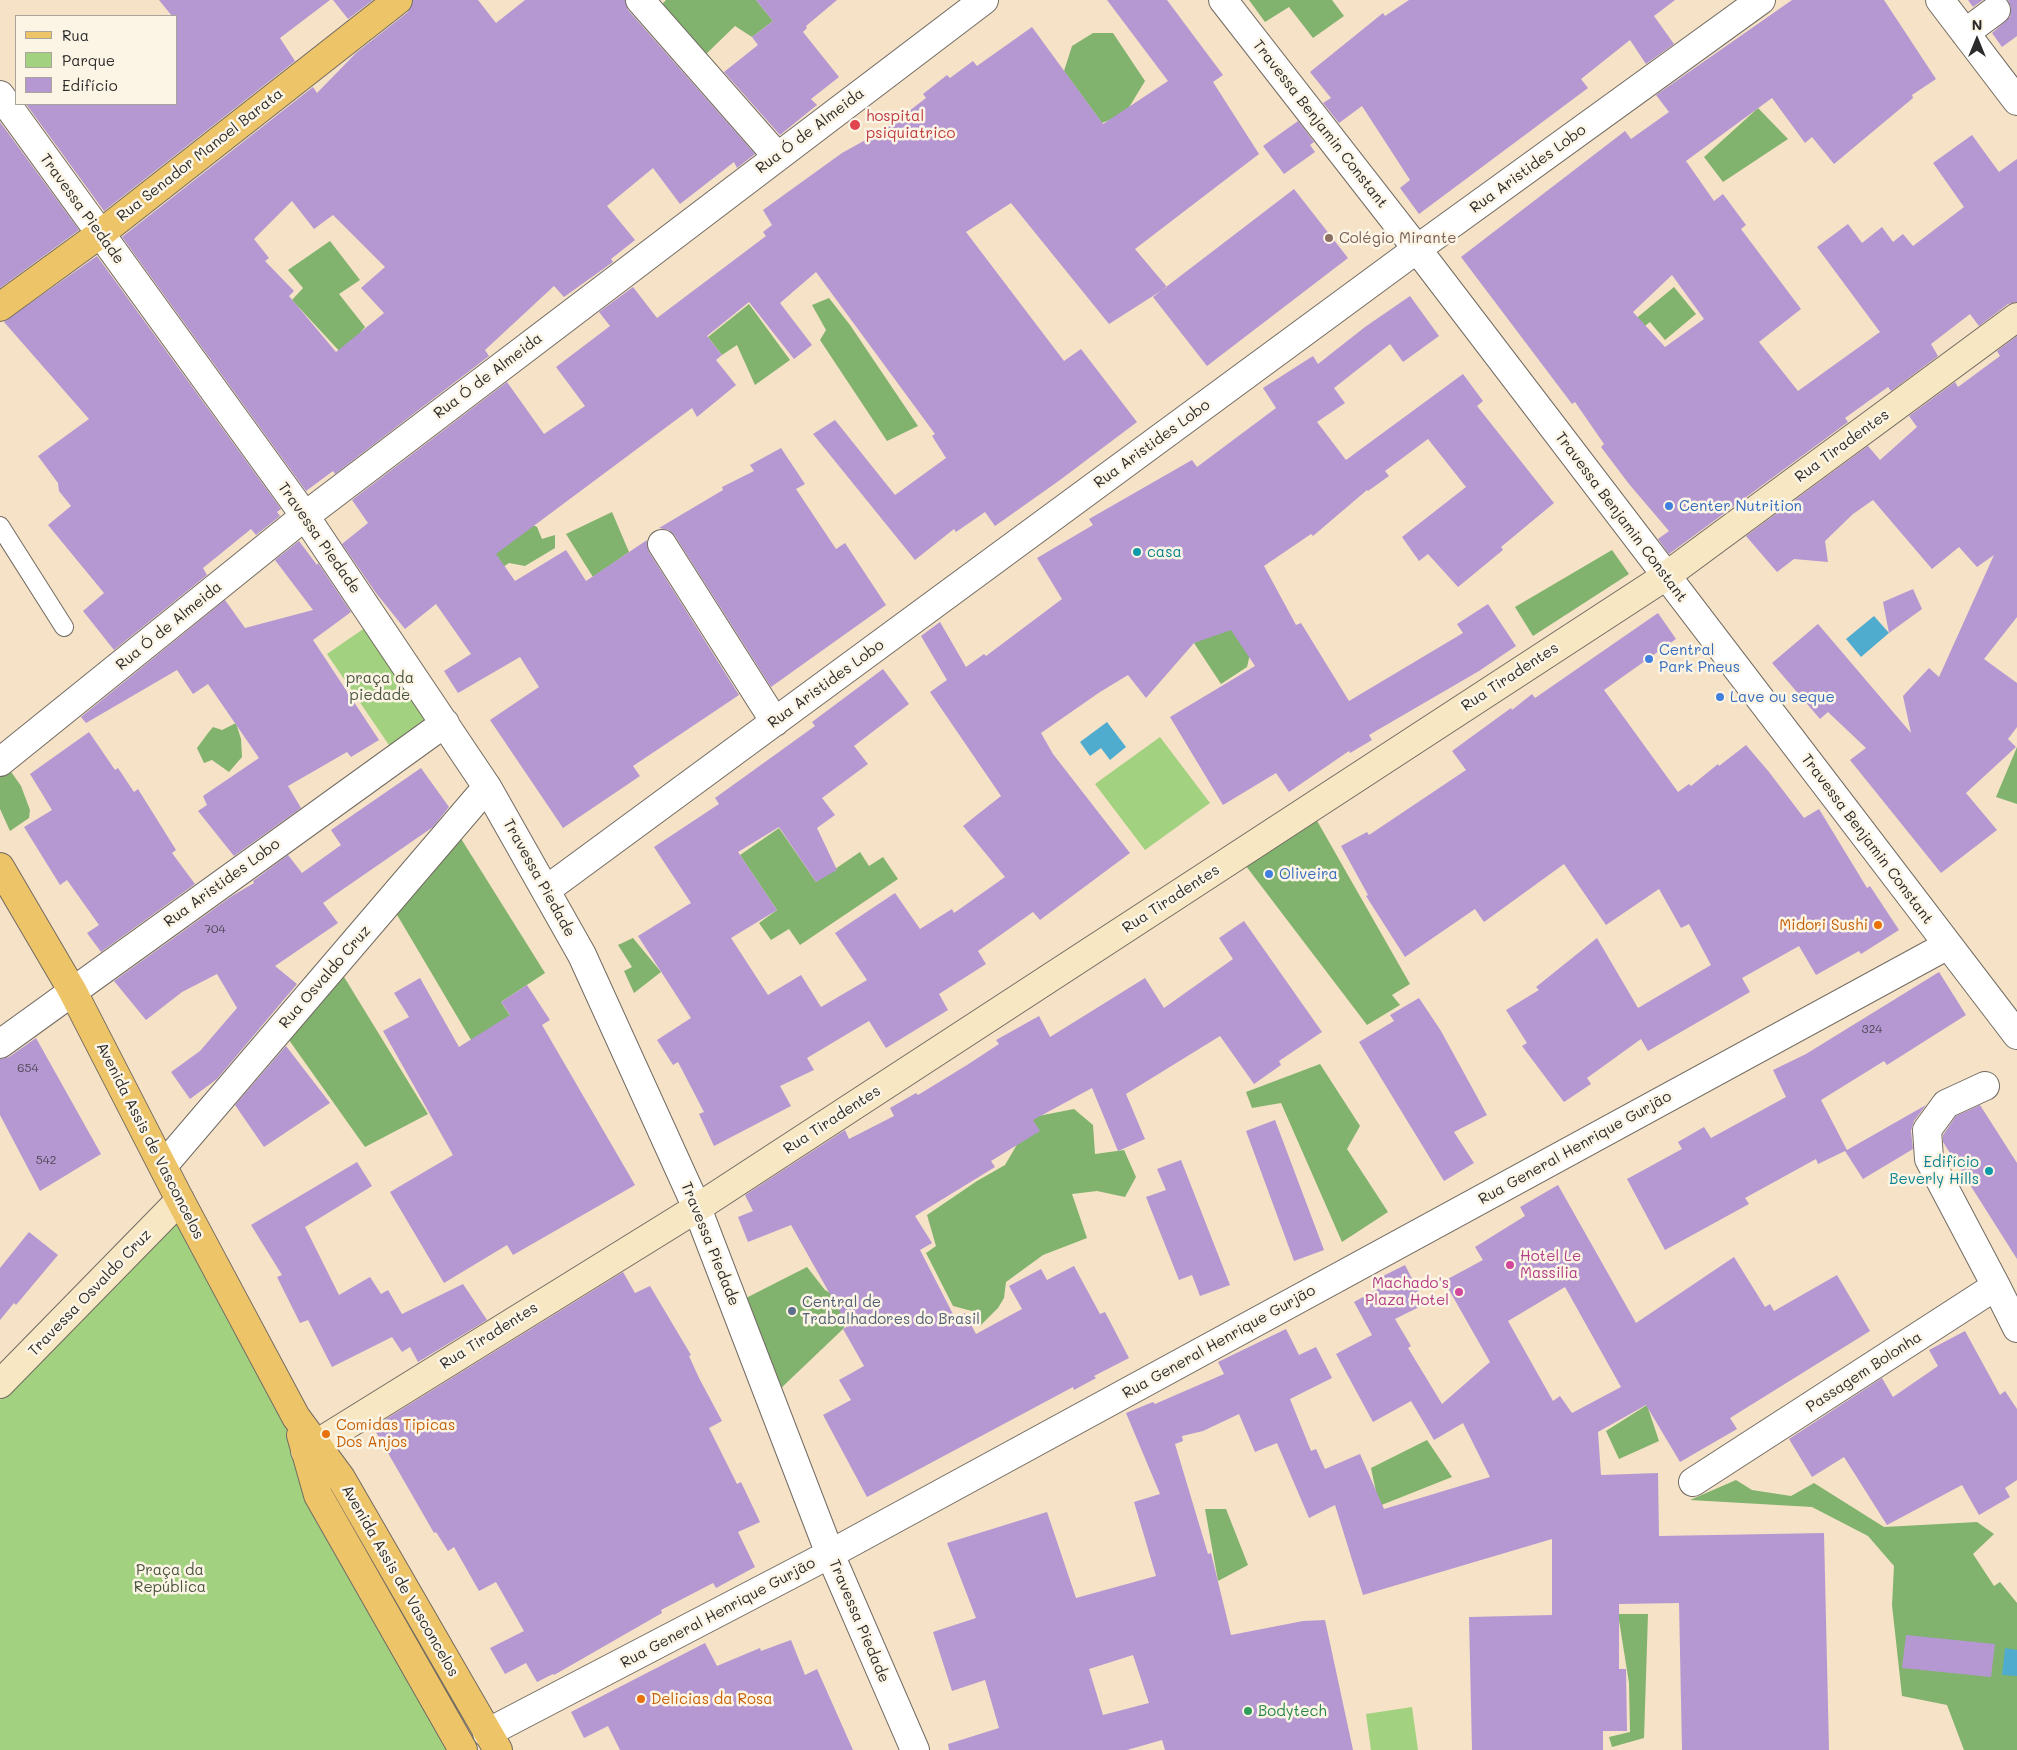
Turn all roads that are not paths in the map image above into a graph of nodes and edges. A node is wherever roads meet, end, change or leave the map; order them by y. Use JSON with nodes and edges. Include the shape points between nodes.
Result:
{"nodes":[{"id":1,"x":398,"y":0,"type":"edge"},
{"id":2,"x":640,"y":0,"type":"edge"},
{"id":3,"x":984,"y":0,"type":"edge"},
{"id":4,"x":1223,"y":0,"type":"edge"},
{"id":5,"x":1761,"y":0,"type":"edge"},
{"id":6,"x":1940,"y":0,"type":"edge"},
{"id":7,"x":2002,"y":5,"type":"edge"},
{"id":8,"x":1965,"y":33,"type":"junction"},
{"id":9,"x":2014,"y":89,"type":"edge"},
{"id":10,"x":0,"y":95,"type":"edge"},
{"id":11,"x":777,"y":156,"type":"junction"},
{"id":12,"x":100,"y":234,"type":"junction"},
{"id":13,"x":1417,"y":249,"type":"junction"},
{"id":14,"x":0,"y":307,"type":"edge"},
{"id":15,"x":2017,"y":317,"type":"edge"},
{"id":16,"x":305,"y":516,"type":"junction"},
{"id":17,"x":0,"y":527,"type":"edge"},
{"id":18,"x":662,"y":544,"type":"dead end"},
{"id":19,"x":1666,"y":576,"type":"junction"},
{"id":20,"x":64,"y":628,"type":"dead end"},
{"id":21,"x":775,"y":722,"type":"junction"},
{"id":22,"x":445,"y":723,"type":"junction"},
{"id":23,"x":0,"y":762,"type":"edge"},
{"id":24,"x":487,"y":787,"type":"junction"},
{"id":25,"x":0,"y":867,"type":"edge"},
{"id":26,"x":546,"y":890,"type":"junction"},
{"id":27,"x":1948,"y":945,"type":"junction"},
{"id":28,"x":72,"y":990,"type":"junction"},
{"id":29,"x":2017,"y":1035,"type":"edge"},
{"id":30,"x":0,"y":1044,"type":"edge"},
{"id":31,"x":1985,"y":1086,"type":"dead end"},
{"id":32,"x":163,"y":1166,"type":"junction"},
{"id":33,"x":180,"y":1200,"type":"junction"},
{"id":34,"x":697,"y":1208,"type":"junction"},
{"id":35,"x":1996,"y":1286,"type":"junction"},
{"id":36,"x":2017,"y":1328,"type":"edge"},
{"id":37,"x":0,"y":1384,"type":"edge"},
{"id":38,"x":310,"y":1447,"type":"junction"},
{"id":39,"x":1693,"y":1482,"type":"dead end"},
{"id":40,"x":830,"y":1554,"type":"junction"},
{"id":41,"x":492,"y":1742,"type":"edge"},
{"id":42,"x":463,"y":1750,"type":"edge"},
{"id":43,"x":914,"y":1750,"type":"edge"}],
"edges":[{"from":1,"to":12,"type":"main road","name":"Rua Senador Manoel Barata"},
{"from":2,"to":11,"type":"street"},
{"from":3,"to":11,"type":"street","name":"Rua Ó de Almeida"},
{"from":4,"to":13,"type":"street","name":"Travessa Benjamin Constant"},
{"from":5,"to":13,"type":"street","name":"Rua Aristides Lobo"},
{"from":6,"to":8,"type":"street"},
{"from":7,"to":8,"type":"street"},
{"from":8,"to":9,"type":"street"},
{"from":10,"to":12,"type":"street","name":"Travessa Piedade"},
{"from":11,"to":16,"type":"street","name":"Rua Ó de Almeida"},
{"from":12,"to":14,"type":"main road","name":"Rua Senador Manoel Barata"},
{"from":12,"to":16,"type":"street","name":"Travessa Piedade"},
{"from":13,"to":19,"type":"street","name":"Travessa Benjamin Constant"},
{"from":13,"to":21,"type":"street","name":"Rua Aristides Lobo"},
{"from":15,"to":19,"type":"street","name":"Rua Tiradentes"},
{"from":16,"to":22,"type":"street","name":"Travessa Piedade"},
{"from":16,"to":23,"type":"street","name":"Rua Ó de Almeida"},
{"from":17,"to":20,"type":"lane"},
{"from":18,"to":21,"type":"street"},
{"from":19,"to":27,"type":"street","name":"Travessa Benjamin Constant"},
{"from":19,"to":34,"type":"street","name":"Rua Tiradentes"},
{"from":21,"to":26,"type":"street","name":"Rua Aristides Lobo"},
{"from":22,"to":24,"type":"street","name":"Travessa Piedade"},
{"from":22,"to":28,"type":"street","name":"Rua Aristides Lobo"},
{"from":24,"to":26,"type":"street","name":"Travessa Piedade"},
{"from":24,"to":32,"type":"street","name":"Rua Osvaldo Cruz"},
{"from":25,"to":28,"type":"main road","name":"Avenida Assis de Vasconcelos"},
{"from":26,"to":34,"type":"street","name":"Travessa Piedade","via":[[582,955]]},
{"from":27,"to":29,"type":"street","name":"Travessa Benjamin Constant"},
{"from":27,"to":40,"type":"street","name":"Rua General Henrique Gurjão"},
{"from":28,"to":30,"type":"street","name":"Rua Aristides Lobo"},
{"from":28,"to":32,"type":"main road","name":"Avenida Assis de Vasconcelos"},
{"from":31,"to":35,"type":"street","via":[[1946,1104],[1927,1130],[1930,1158]]},
{"from":32,"to":33,"type":"main road","name":"Avenida Assis de Vasconcelos"},
{"from":33,"to":37,"type":"street","name":"Travessa Osvaldo Cruz"},
{"from":33,"to":38,"type":"main road","name":"Avenida Assis de Vasconcelos"},
{"from":34,"to":38,"type":"street","name":"Rua Tiradentes"},
{"from":34,"to":40,"type":"street","name":"Travessa Piedade"},
{"from":35,"to":36,"type":"street"},
{"from":35,"to":39,"type":"street","name":"Passagem Bolonha"},
{"from":38,"to":41,"type":"main road","name":"Avenida Assis de Vasconcelos","via":[[341,1478]]},
{"from":38,"to":42,"type":"main road","name":"Avenida Assis de Vasconcelos","via":[[318,1495]]},
{"from":40,"to":41,"type":"street","name":"Rua General Henrique Gurjão"},
{"from":40,"to":43,"type":"street","name":"Travessa Piedade"}]}
